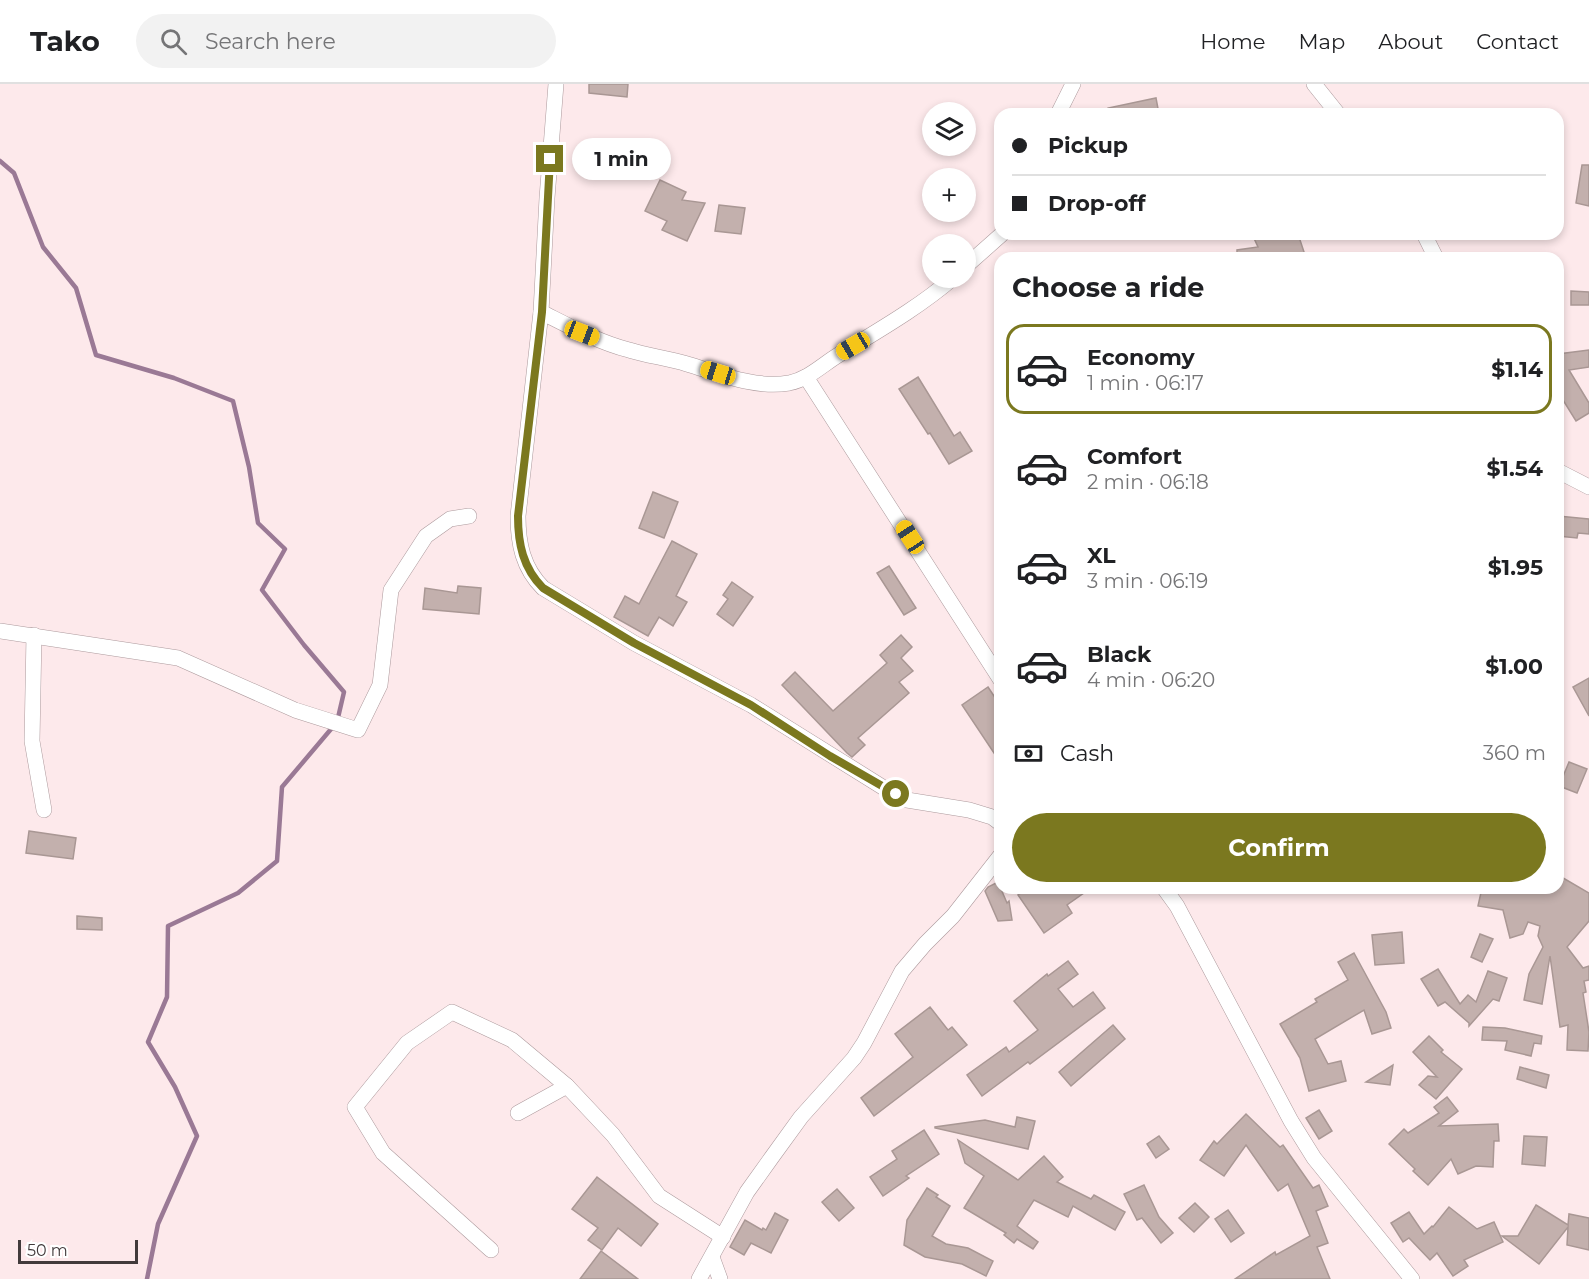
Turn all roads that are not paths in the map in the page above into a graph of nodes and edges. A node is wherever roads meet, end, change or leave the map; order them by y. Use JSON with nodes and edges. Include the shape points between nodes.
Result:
{"nodes":[{"id":1,"x":556,"y":84,"type":"edge"},
{"id":2,"x":1072,"y":84,"type":"edge"},
{"id":3,"x":1314,"y":84,"type":"edge"},
{"id":4,"x":1061,"y":108,"type":"edge"},
{"id":5,"x":1333,"y":108,"type":"edge"},
{"id":6,"x":995,"y":240,"type":"edge"},
{"id":7,"x":976,"y":257,"type":"edge"},
{"id":8,"x":941,"y":288,"type":"edge"},
{"id":9,"x":542,"y":312,"type":"junction"},
{"id":10,"x":806,"y":377,"type":"junction"},
{"id":11,"x":1564,"y":474,"type":"edge"},
{"id":12,"x":1589,"y":487,"type":"edge"},
{"id":13,"x":469,"y":516,"type":"dead end"},
{"id":14,"x":0,"y":631,"type":"edge"},
{"id":15,"x":34,"y":635,"type":"junction"},
{"id":16,"x":994,"y":670,"type":"edge"},
{"id":17,"x":44,"y":810,"type":"dead end"},
{"id":18,"x":994,"y":819,"type":"edge"},
{"id":19,"x":994,"y":864,"type":"edge"},
{"id":20,"x":1168,"y":894,"type":"edge"},
{"id":21,"x":567,"y":1086,"type":"junction"},
{"id":22,"x":518,"y":1113,"type":"dead end"},
{"id":23,"x":723,"y":1237,"type":"junction"},
{"id":24,"x":491,"y":1250,"type":"dead end"},
{"id":25,"x":712,"y":1257,"type":"junction"},
{"id":26,"x":699,"y":1279,"type":"edge"},
{"id":27,"x":720,"y":1279,"type":"edge"},
{"id":28,"x":1412,"y":1279,"type":"edge"}],
"edges":[{"from":1,"to":9,"type":"street"},
{"from":2,"to":4,"type":"street"},
{"from":3,"to":5,"type":"street"},
{"from":6,"to":7,"type":"street"},
{"from":8,"to":10,"type":"street"},
{"from":9,"to":10,"type":"street","via":[[627,350],[736,378],[788,383]]},
{"from":9,"to":18,"type":"street","via":[[518,516],[518,536],[531,577],[634,643],[751,705],[884,788],[907,800],[969,810]]},
{"from":10,"to":16,"type":"street"},
{"from":11,"to":12,"type":"street"},
{"from":13,"to":15,"type":"street","via":[[450,519],[426,536],[391,590],[380,685],[358,730],[295,710],[178,658]]},
{"from":14,"to":15,"type":"street"},
{"from":15,"to":17,"type":"street","via":[[32,741]]},
{"from":19,"to":23,"type":"street","via":[[953,916],[902,970],[854,1058],[784,1141],[747,1192]]},
{"from":20,"to":28,"type":"street","via":[[1314,1158]]},
{"from":21,"to":22,"type":"street"},
{"from":21,"to":23,"type":"street","via":[[614,1135],[659,1196]]},
{"from":21,"to":24,"type":"street","via":[[512,1040],[452,1012],[407,1043],[355,1107],[383,1153]]},
{"from":23,"to":25,"type":"street"},
{"from":25,"to":26,"type":"street"},
{"from":25,"to":27,"type":"street"}]}
